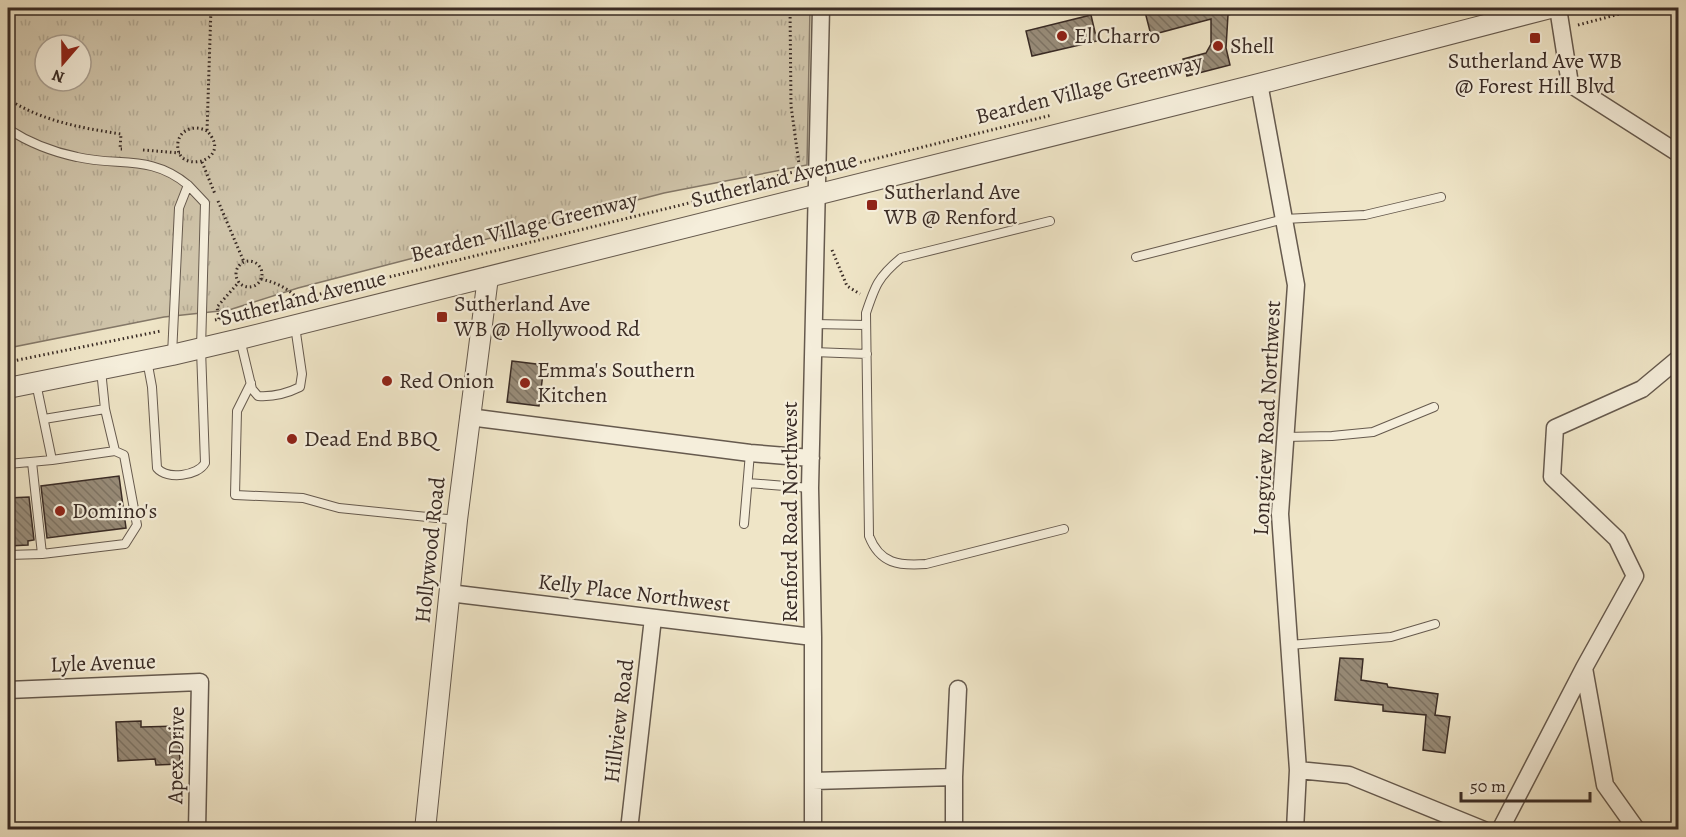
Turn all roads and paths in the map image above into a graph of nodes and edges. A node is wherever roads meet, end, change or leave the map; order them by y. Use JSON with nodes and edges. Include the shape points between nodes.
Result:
{"nodes":[{"id":1,"x":211,"y":8,"type":"edge"},
{"id":2,"x":790,"y":8,"type":"edge"},
{"id":3,"x":822,"y":8,"type":"edge"},
{"id":4,"x":1550,"y":8,"type":"edge"},
{"id":5,"x":1558,"y":8,"type":"edge"},
{"id":6,"x":1642,"y":8,"type":"edge"},
{"id":7,"x":1578,"y":26,"type":"dead end"},
{"id":8,"x":1260,"y":83,"type":"junction"},
{"id":9,"x":8,"y":99,"type":"edge"},
{"id":10,"x":1062,"y":113,"type":"dead end"},
{"id":11,"x":8,"y":129,"type":"edge"},
{"id":12,"x":207,"y":131,"type":"junction"},
{"id":13,"x":130,"y":149,"type":"dead end"},
{"id":14,"x":140,"y":150,"type":"dead end"},
{"id":15,"x":180,"y":153,"type":"junction"},
{"id":16,"x":1678,"y":153,"type":"edge"},
{"id":17,"x":201,"y":162,"type":"junction"},
{"id":18,"x":800,"y":171,"type":"junction"},
{"id":19,"x":818,"y":173,"type":"junction"},
{"id":20,"x":188,"y":185,"type":"junction"},
{"id":21,"x":817,"y":194,"type":"junction"},
{"id":22,"x":1441,"y":197,"type":"dead end"},
{"id":23,"x":1284,"y":219,"type":"junction"},
{"id":24,"x":1050,"y":221,"type":"dead end"},
{"id":25,"x":831,"y":246,"type":"dead end"},
{"id":26,"x":1136,"y":257,"type":"dead end"},
{"id":27,"x":244,"y":262,"type":"junction"},
{"id":28,"x":488,"y":277,"type":"junction"},
{"id":29,"x":261,"y":279,"type":"junction"},
{"id":30,"x":239,"y":282,"type":"junction"},
{"id":31,"x":871,"y":298,"type":"junction"},
{"id":32,"x":300,"y":300,"type":"junction"},
{"id":33,"x":219,"y":319,"type":"junction"},
{"id":34,"x":202,"y":323,"type":"junction"},
{"id":35,"x":814,"y":324,"type":"junction"},
{"id":36,"x":295,"y":325,"type":"junction"},
{"id":37,"x":866,"y":325,"type":"junction"},
{"id":38,"x":173,"y":329,"type":"junction"},
{"id":39,"x":240,"y":339,"type":"junction"},
{"id":40,"x":201,"y":349,"type":"junction"},
{"id":41,"x":813,"y":352,"type":"junction"},
{"id":42,"x":867,"y":354,"type":"junction"},
{"id":43,"x":172,"y":355,"type":"junction"},
{"id":44,"x":1678,"y":358,"type":"edge"},
{"id":45,"x":147,"y":360,"type":"junction"},
{"id":46,"x":8,"y":362,"type":"edge"},
{"id":47,"x":100,"y":369,"type":"junction"},
{"id":48,"x":36,"y":382,"type":"junction"},
{"id":49,"x":251,"y":383,"type":"junction"},
{"id":50,"x":8,"y":388,"type":"edge"},
{"id":51,"x":1434,"y":407,"type":"dead end"},
{"id":52,"x":105,"y":409,"type":"junction"},
{"id":53,"x":469,"y":417,"type":"junction"},
{"id":54,"x":44,"y":419,"type":"junction"},
{"id":55,"x":1285,"y":437,"type":"junction"},
{"id":56,"x":115,"y":451,"type":"junction"},
{"id":57,"x":750,"y":453,"type":"junction"},
{"id":58,"x":811,"y":458,"type":"junction"},
{"id":59,"x":52,"y":460,"type":"junction"},
{"id":60,"x":32,"y":462,"type":"junction"},
{"id":61,"x":8,"y":464,"type":"edge"},
{"id":62,"x":748,"y":483,"type":"junction"},
{"id":63,"x":810,"y":488,"type":"junction"},
{"id":64,"x":458,"y":520,"type":"junction"},
{"id":65,"x":744,"y":524,"type":"dead end"},
{"id":66,"x":1064,"y":529,"type":"dead end"},
{"id":67,"x":42,"y":554,"type":"junction"},
{"id":68,"x":8,"y":555,"type":"edge"},
{"id":69,"x":449,"y":593,"type":"junction"},
{"id":70,"x":653,"y":618,"type":"junction"},
{"id":71,"x":1435,"y":624,"type":"dead end"},
{"id":72,"x":813,"y":636,"type":"junction"},
{"id":73,"x":1289,"y":645,"type":"junction"},
{"id":74,"x":1584,"y":668,"type":"junction"},
{"id":75,"x":200,"y":682,"type":"joint"},
{"id":76,"x":958,"y":688,"type":"dead end"},
{"id":77,"x":8,"y":690,"type":"edge"},
{"id":78,"x":1298,"y":770,"type":"junction"},
{"id":79,"x":954,"y":777,"type":"junction"},
{"id":80,"x":813,"y":781,"type":"junction"},
{"id":81,"x":197,"y":830,"type":"edge"},
{"id":82,"x":425,"y":830,"type":"edge"},
{"id":83,"x":629,"y":830,"type":"edge"},
{"id":84,"x":813,"y":830,"type":"edge"},
{"id":85,"x":954,"y":830,"type":"edge"},
{"id":86,"x":1295,"y":830,"type":"edge"},
{"id":87,"x":1484,"y":830,"type":"edge"},
{"id":88,"x":1500,"y":830,"type":"edge"},
{"id":89,"x":1637,"y":830,"type":"edge"}],
"edges":[{"from":1,"to":12,"type":"path"},
{"from":2,"to":18,"type":"path","via":[[790,106]]},
{"from":3,"to":19,"type":"street","name":"Renford Road Northwest"},
{"from":4,"to":8,"type":"street","name":"Sutherland Avenue"},
{"from":5,"to":16,"type":"street","via":[[1570,84]]},
{"from":6,"to":7,"type":"path"},
{"from":8,"to":21,"type":"street","name":"Sutherland Avenue"},
{"from":8,"to":23,"type":"street","name":"Longview Road Northwest"},
{"from":9,"to":13,"type":"path","via":[[74,127],[121,134],[120,149]]},
{"from":10,"to":19,"type":"path","name":"Bearden Village Greenway"},
{"from":11,"to":20,"type":"lane","via":[[43,147],[78,157],[153,165],[177,175]]},
{"from":12,"to":15,"type":"path","via":[[195,127],[184,131],[178,141]]},
{"from":12,"to":17,"type":"path","via":[[214,147]]},
{"from":14,"to":15,"type":"path"},
{"from":15,"to":17,"type":"path","via":[[188,160]]},
{"from":17,"to":27,"type":"path"},
{"from":18,"to":19,"type":"path","name":"Bearden Village Greenway"},
{"from":18,"to":32,"type":"path","name":"Bearden Village Greenway","via":[[749,183],[714,197]]},
{"from":19,"to":21,"type":"street","name":"Renford Road Northwest"},
{"from":20,"to":34,"type":"lane","via":[[205,203]]},
{"from":20,"to":38,"type":"lane","via":[[178,208]]},
{"from":21,"to":28,"type":"street","name":"Sutherland Avenue"},
{"from":21,"to":35,"type":"street","name":"Renford Road Northwest"},
{"from":22,"to":23,"type":"lane","via":[[1365,215]]},
{"from":23,"to":26,"type":"lane"},
{"from":23,"to":55,"type":"street","name":"Longview Road Northwest","via":[[1296,285]]},
{"from":24,"to":31,"type":"lane","via":[[901,258],[883,273]]},
{"from":25,"to":31,"type":"path","via":[[847,286]]},
{"from":27,"to":29,"type":"path","via":[[258,265]]},
{"from":27,"to":30,"type":"path","via":[[237,271]]},
{"from":28,"to":36,"type":"street","name":"Sutherland Avenue"},
{"from":28,"to":53,"type":"street","name":"Hollywood Road"},
{"from":29,"to":30,"type":"path","via":[[250,287]]},
{"from":29,"to":32,"type":"path","via":[[278,283]]},
{"from":30,"to":33,"type":"path","via":[[217,307]]},
{"from":31,"to":37,"type":"lane"},
{"from":32,"to":33,"type":"path","name":"Bearden Village Greenway"},
{"from":33,"to":34,"type":"path","name":"Bearden Village Greenway"},
{"from":34,"to":40,"type":"lane"},
{"from":35,"to":37,"type":"lane"},
{"from":35,"to":41,"type":"street","name":"Renford Road Northwest"},
{"from":36,"to":39,"type":"street","name":"Sutherland Avenue"},
{"from":36,"to":49,"type":"lane","via":[[302,374],[300,387],[267,397],[258,396]]},
{"from":37,"to":42,"type":"lane"},
{"from":38,"to":43,"type":"lane"},
{"from":38,"to":46,"type":"path"},
{"from":39,"to":40,"type":"street","name":"Sutherland Avenue"},
{"from":39,"to":49,"type":"lane"},
{"from":40,"to":43,"type":"street","name":"Sutherland Avenue"},
{"from":40,"to":45,"type":"lane","via":[[205,463],[196,473],[167,475],[157,468]]},
{"from":41,"to":42,"type":"lane"},
{"from":41,"to":58,"type":"street","name":"Renford Road Northwest"},
{"from":42,"to":66,"type":"lane","via":[[869,536],[884,558],[903,566],[926,564]]},
{"from":43,"to":45,"type":"street","name":"Sutherland Avenue"},
{"from":44,"to":74,"type":"street","via":[[1642,389],[1556,428],[1552,477],[1617,539],[1635,576]]},
{"from":45,"to":47,"type":"street","name":"Sutherland Avenue"},
{"from":47,"to":48,"type":"street","name":"Sutherland Avenue"},
{"from":47,"to":52,"type":"lane"},
{"from":48,"to":50,"type":"street","name":"Sutherland Avenue"},
{"from":48,"to":54,"type":"lane"},
{"from":49,"to":64,"type":"lane","via":[[237,411],[235,495],[303,498],[339,508]]},
{"from":51,"to":55,"type":"lane","via":[[1373,432]]},
{"from":52,"to":54,"type":"lane"},
{"from":52,"to":56,"type":"lane"},
{"from":53,"to":57,"type":"street"},
{"from":53,"to":64,"type":"street","name":"Hollywood Road"},
{"from":54,"to":59,"type":"lane"},
{"from":55,"to":73,"type":"street","name":"Longview Road Northwest","via":[[1280,514]]},
{"from":56,"to":59,"type":"lane"},
{"from":56,"to":67,"type":"lane","via":[[124,455],[136,525],[125,544]]},
{"from":57,"to":58,"type":"street"},
{"from":57,"to":62,"type":"lane"},
{"from":58,"to":63,"type":"street","name":"Renford Road Northwest"},
{"from":59,"to":60,"type":"lane"},
{"from":60,"to":61,"type":"lane"},
{"from":60,"to":67,"type":"lane"},
{"from":62,"to":63,"type":"lane"},
{"from":62,"to":65,"type":"lane"},
{"from":63,"to":72,"type":"street","name":"Renford Road Northwest"},
{"from":64,"to":69,"type":"street","name":"Hollywood Road"},
{"from":67,"to":68,"type":"lane"},
{"from":69,"to":70,"type":"street","name":"Kelly Place Northwest"},
{"from":69,"to":82,"type":"street","name":"Hollywood Road"},
{"from":70,"to":72,"type":"street","name":"Kelly Place Northwest"},
{"from":70,"to":83,"type":"street","name":"Hillview Road"},
{"from":71,"to":73,"type":"lane","via":[[1391,637]]},
{"from":72,"to":80,"type":"street","name":"Renford Road Northwest"},
{"from":73,"to":78,"type":"street","name":"Longview Road Northwest"},
{"from":74,"to":88,"type":"street"},
{"from":74,"to":89,"type":"street","via":[[1605,785]]},
{"from":75,"to":77,"type":"street","name":"Lyle Avenue"},
{"from":75,"to":81,"type":"street","name":"Apex Drive"},
{"from":76,"to":79,"type":"street"},
{"from":78,"to":86,"type":"street","name":"Longview Road Northwest"},
{"from":78,"to":87,"type":"street","via":[[1349,775]]},
{"from":79,"to":80,"type":"street"},
{"from":79,"to":85,"type":"street"},
{"from":80,"to":84,"type":"street","name":"Renford Road Northwest"}]}
